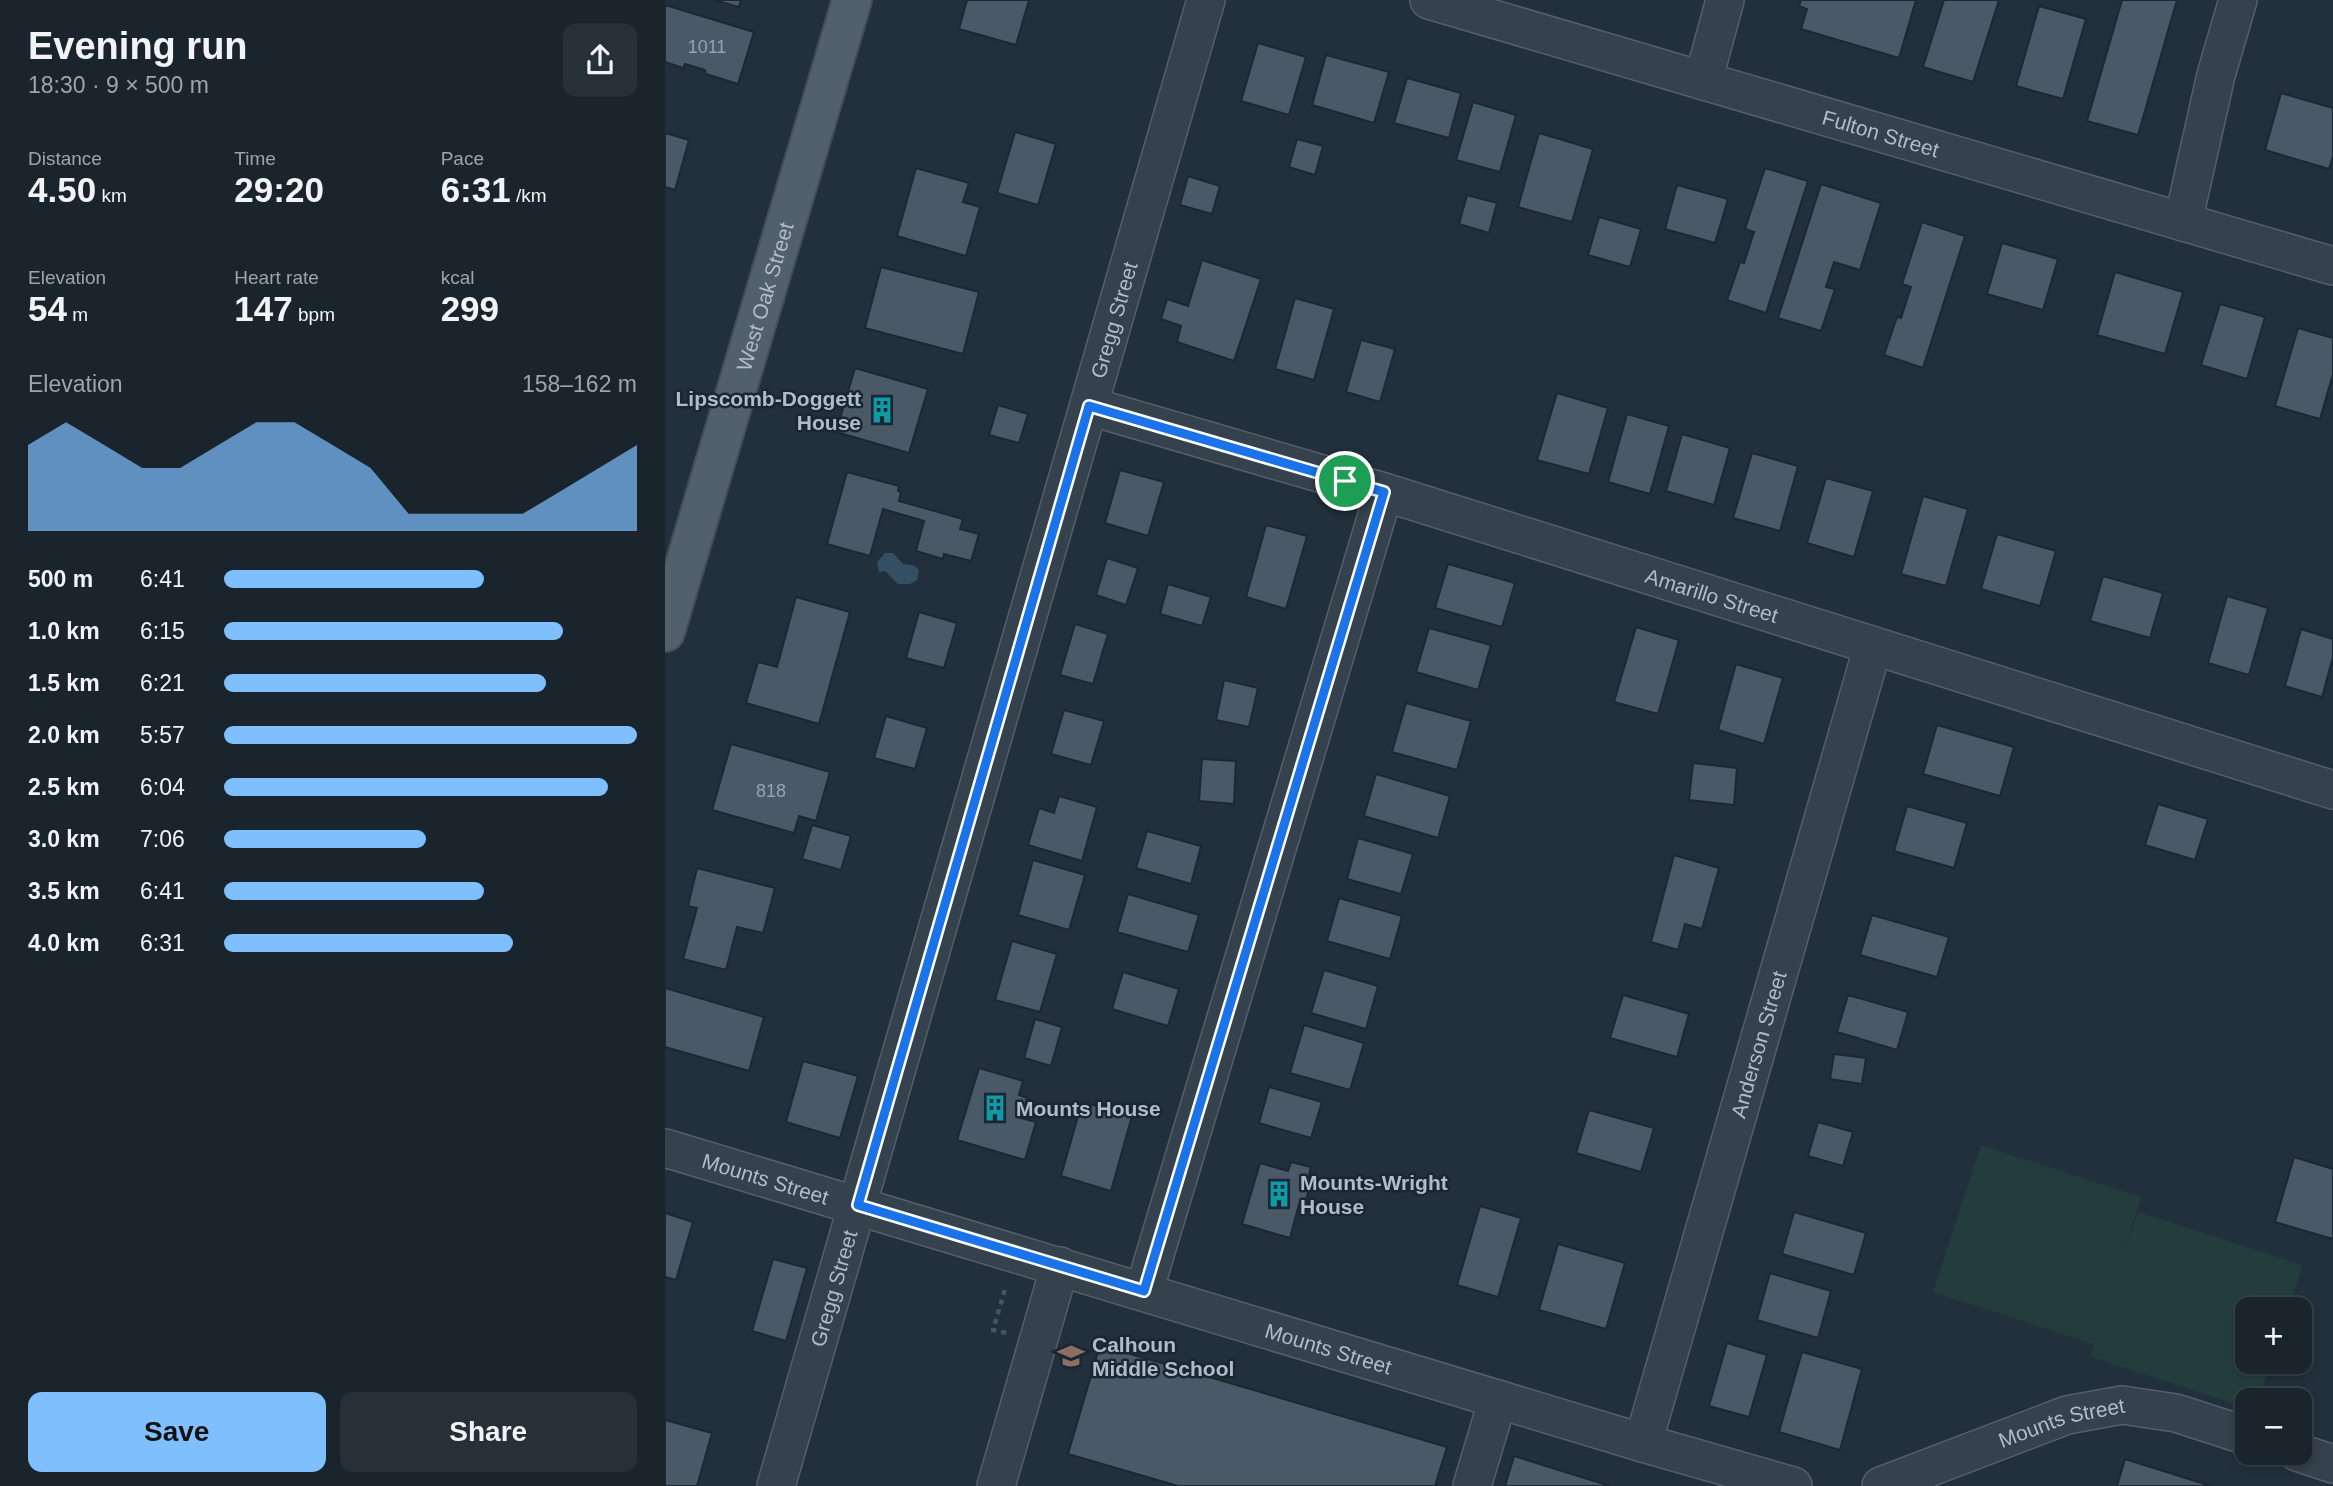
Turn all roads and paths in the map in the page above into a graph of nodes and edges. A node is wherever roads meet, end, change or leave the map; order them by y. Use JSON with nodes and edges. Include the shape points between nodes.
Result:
{"nodes":[{"id":1,"x":852,"y":0,"type":"edge"},
{"id":2,"x":1206,"y":0,"type":"edge"},
{"id":3,"x":1429,"y":0,"type":"edge"},
{"id":4,"x":1724,"y":0,"type":"edge"},
{"id":5,"x":2238,"y":0,"type":"edge"},
{"id":6,"x":1703,"y":80,"type":"junction"},
{"id":7,"x":2183,"y":222,"type":"junction"},
{"id":8,"x":2333,"y":266,"type":"edge"},
{"id":9,"x":1089,"y":406,"type":"junction"},
{"id":10,"x":1384,"y":492,"type":"junction"},
{"id":11,"x":665,"y":632,"type":"edge"},
{"id":12,"x":1873,"y":646,"type":"junction"},
{"id":13,"x":2333,"y":790,"type":"edge"},
{"id":14,"x":665,"y":1148,"type":"edge"},
{"id":15,"x":858,"y":1205,"type":"junction"},
{"id":16,"x":1060,"y":1266,"type":"junction"},
{"id":17,"x":1006,"y":1286,"type":"dead end"},
{"id":18,"x":1144,"y":1291,"type":"junction"},
{"id":19,"x":993,"y":1330,"type":"dead end"},
{"id":20,"x":1498,"y":1399,"type":"junction"},
{"id":21,"x":2235,"y":1432,"type":"edge"},
{"id":22,"x":1643,"y":1443,"type":"junction"},
{"id":23,"x":2312,"y":1457,"type":"edge"},
{"id":24,"x":2333,"y":1464,"type":"edge"},
{"id":25,"x":776,"y":1486,"type":"edge"},
{"id":26,"x":996,"y":1486,"type":"edge"},
{"id":27,"x":1472,"y":1486,"type":"edge"},
{"id":28,"x":1793,"y":1486,"type":"edge"},
{"id":29,"x":1881,"y":1486,"type":"edge"}],
"edges":[{"from":1,"to":11,"type":"main road","name":"West Oak Street"},
{"from":2,"to":9,"type":"street","name":"Gregg Street"},
{"from":3,"to":6,"type":"street","name":"Fulton Street"},
{"from":4,"to":6,"type":"street"},
{"from":5,"to":7,"type":"street"},
{"from":6,"to":7,"type":"street","name":"Fulton Street"},
{"from":7,"to":8,"type":"street","name":"Fulton Street"},
{"from":9,"to":10,"type":"street","name":"Amarillo Street"},
{"from":9,"to":15,"type":"street","name":"Gregg Street"},
{"from":10,"to":12,"type":"street","name":"Amarillo Street"},
{"from":10,"to":18,"type":"street"},
{"from":12,"to":13,"type":"street","name":"Amarillo Street"},
{"from":12,"to":22,"type":"street","name":"Anderson Street"},
{"from":14,"to":15,"type":"street","name":"Mounts Street"},
{"from":15,"to":16,"type":"street","name":"Mounts Street"},
{"from":15,"to":25,"type":"street","name":"Gregg Street"},
{"from":16,"to":18,"type":"street","name":"Mounts Street"},
{"from":16,"to":26,"type":"street"},
{"from":17,"to":19,"type":"path"},
{"from":18,"to":20,"type":"street","name":"Mounts Street"},
{"from":20,"to":22,"type":"street","name":"Mounts Street"},
{"from":20,"to":27,"type":"street"},
{"from":21,"to":29,"type":"street","name":"Mounts Street","via":[[2176,1413],[2122,1405],[2067,1415]]},
{"from":22,"to":28,"type":"street","name":"Mounts Street"},
{"from":23,"to":24,"type":"street"}]}
